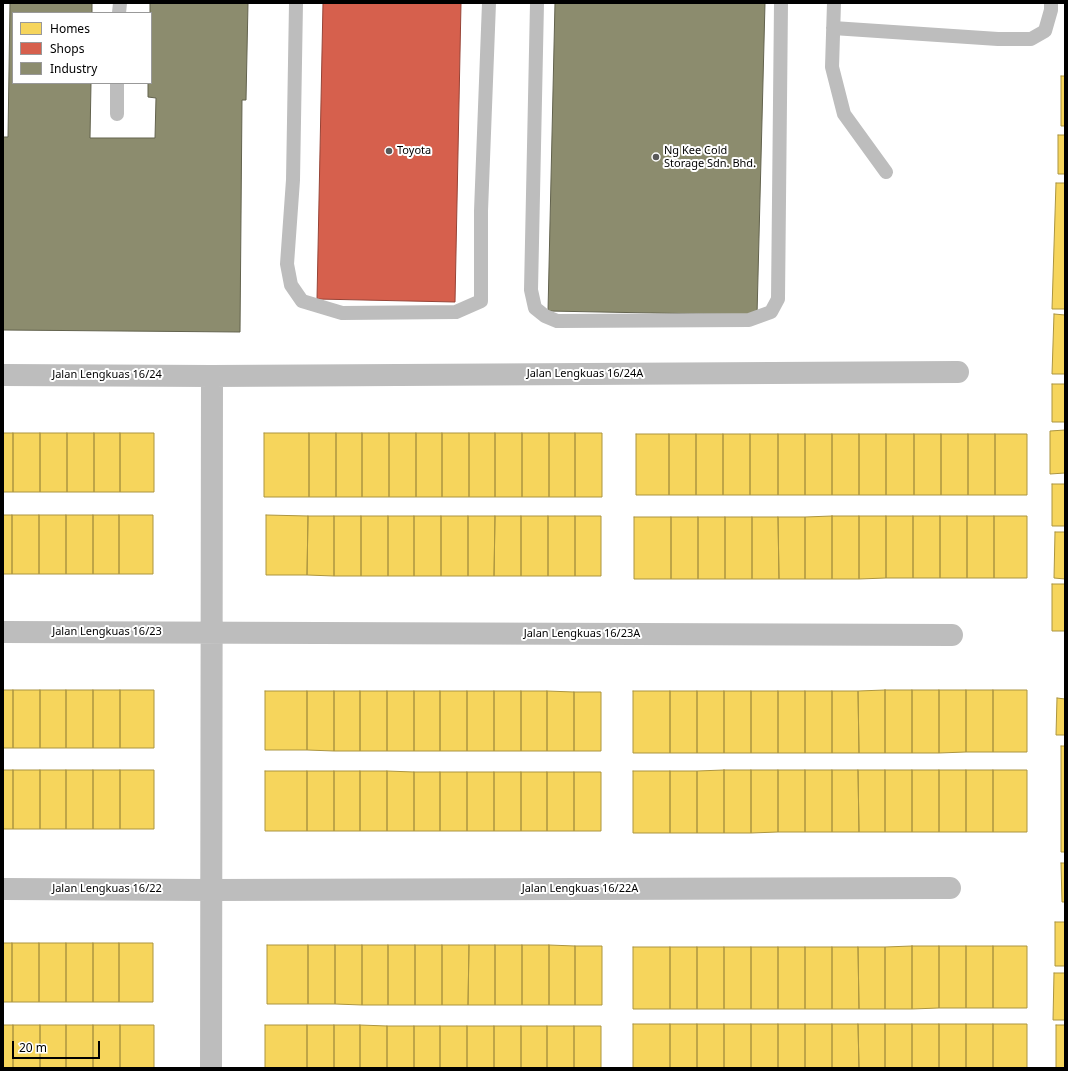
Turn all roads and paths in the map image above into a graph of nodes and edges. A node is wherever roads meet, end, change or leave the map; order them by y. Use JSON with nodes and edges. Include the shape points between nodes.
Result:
{"nodes":[{"id":1,"x":296,"y":3,"type":"edge"},
{"id":2,"x":489,"y":3,"type":"edge"},
{"id":3,"x":536,"y":3,"type":"edge"},
{"id":4,"x":781,"y":3,"type":"edge"},
{"id":5,"x":834,"y":3,"type":"edge"},
{"id":6,"x":1051,"y":3,"type":"edge"},
{"id":7,"x":833,"y":28,"type":"junction"},
{"id":8,"x":117,"y":84,"type":"edge"},
{"id":9,"x":116,"y":114,"type":"dead end"},
{"id":10,"x":886,"y":172,"type":"dead end"},
{"id":11,"x":958,"y":372,"type":"dead end"},
{"id":12,"x":3,"y":375,"type":"edge"},
{"id":13,"x":212,"y":376,"type":"junction"},
{"id":14,"x":3,"y":632,"type":"edge"},
{"id":15,"x":211,"y":633,"type":"junction"},
{"id":16,"x":952,"y":635,"type":"dead end"},
{"id":17,"x":950,"y":888,"type":"dead end"},
{"id":18,"x":3,"y":889,"type":"edge"},
{"id":19,"x":211,"y":890,"type":"junction"},
{"id":20,"x":211,"y":1068,"type":"edge"}],
"edges":[{"from":1,"to":2,"type":"lane","via":[[293,180],[287,264],[291,285],[302,301],[342,313],[456,312],[481,301],[480,211]]},
{"from":3,"to":4,"type":"lane","via":[[531,290],[536,308],[545,316],[557,321],[749,320],[771,312],[778,299]]},
{"from":5,"to":7,"type":"lane"},
{"from":6,"to":7,"type":"lane","via":[[1045,31],[1032,39]]},
{"from":7,"to":10,"type":"lane","via":[[832,68],[844,114]]},
{"from":8,"to":9,"type":"lane"},
{"from":11,"to":13,"type":"street","name":"Jalan Lengkuas 16/24A"},
{"from":12,"to":13,"type":"street","name":"Jalan Lengkuas 16/24"},
{"from":13,"to":15,"type":"street"},
{"from":14,"to":15,"type":"street","name":"Jalan Lengkuas 16/23"},
{"from":15,"to":16,"type":"street","name":"Jalan Lengkuas 16/23A"},
{"from":15,"to":19,"type":"street"},
{"from":17,"to":19,"type":"street","name":"Jalan Lengkuas 16/22A"},
{"from":18,"to":19,"type":"street","name":"Jalan Lengkuas 16/22"},
{"from":19,"to":20,"type":"street"}]}
